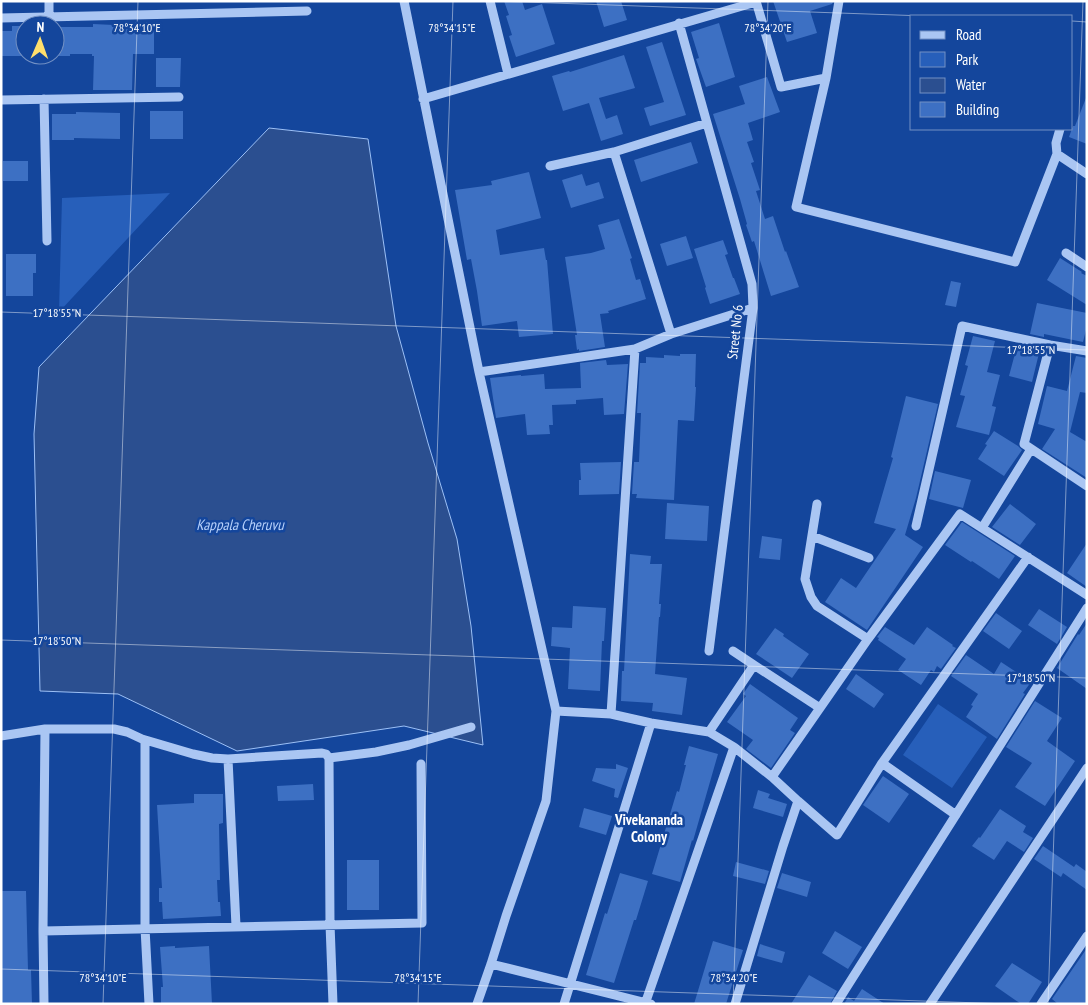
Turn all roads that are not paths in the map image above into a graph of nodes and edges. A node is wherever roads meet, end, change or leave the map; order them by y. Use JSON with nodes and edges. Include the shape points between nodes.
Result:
{"nodes":[{"id":1,"x":49,"y":1,"type":"edge"},
{"id":2,"x":257,"y":1,"type":"edge"},
{"id":3,"x":404,"y":1,"type":"edge"},
{"id":4,"x":490,"y":1,"type":"edge"},
{"id":5,"x":839,"y":1,"type":"edge"},
{"id":6,"x":756,"y":2,"type":"edge"},
{"id":7,"x":307,"y":11,"type":"dead end"},
{"id":8,"x":258,"y":12,"type":"junction"},
{"id":9,"x":50,"y":15,"type":"edge"},
{"id":10,"x":65,"y":16,"type":"edge"},
{"id":11,"x":15,"y":17,"type":"edge"},
{"id":12,"x":1,"y":18,"type":"edge"},
{"id":13,"x":679,"y":23,"type":"junction"},
{"id":14,"x":508,"y":74,"type":"junction"},
{"id":15,"x":826,"y":78,"type":"junction"},
{"id":16,"x":178,"y":97,"type":"dead end"},
{"id":17,"x":44,"y":99,"type":"junction"},
{"id":18,"x":423,"y":99,"type":"junction"},
{"id":19,"x":1,"y":100,"type":"edge"},
{"id":20,"x":707,"y":123,"type":"junction"},
{"id":21,"x":1060,"y":130,"type":"edge"},
{"id":22,"x":614,"y":152,"type":"junction"},
{"id":23,"x":1057,"y":154,"type":"junction"},
{"id":24,"x":550,"y":166,"type":"dead end"},
{"id":25,"x":1087,"y":174,"type":"edge"},
{"id":26,"x":47,"y":241,"type":"dead end"},
{"id":27,"x":1066,"y":253,"type":"dead end"},
{"id":28,"x":1087,"y":267,"type":"edge"},
{"id":29,"x":753,"y":308,"type":"junction"},
{"id":30,"x":671,"y":334,"type":"junction"},
{"id":31,"x":1050,"y":345,"type":"junction"},
{"id":32,"x":635,"y":349,"type":"junction"},
{"id":33,"x":1087,"y":351,"type":"edge"},
{"id":34,"x":479,"y":372,"type":"junction"},
{"id":35,"x":1032,"y":449,"type":"junction"},
{"id":36,"x":1087,"y":486,"type":"edge"},
{"id":37,"x":817,"y":504,"type":"dead end"},
{"id":38,"x":916,"y":526,"type":"dead end"},
{"id":39,"x":982,"y":528,"type":"junction"},
{"id":40,"x":812,"y":536,"type":"junction"},
{"id":41,"x":1028,"y":557,"type":"junction"},
{"id":42,"x":868,"y":558,"type":"dead end"},
{"id":43,"x":1087,"y":595,"type":"edge"},
{"id":44,"x":1087,"y":608,"type":"edge"},
{"id":45,"x":868,"y":639,"type":"junction"},
{"id":46,"x":709,"y":651,"type":"dead end"},
{"id":47,"x":733,"y":651,"type":"dead end"},
{"id":48,"x":754,"y":664,"type":"junction"},
{"id":49,"x":820,"y":708,"type":"junction"},
{"id":50,"x":556,"y":710,"type":"junction"},
{"id":51,"x":611,"y":714,"type":"junction"},
{"id":52,"x":652,"y":723,"type":"junction"},
{"id":53,"x":471,"y":727,"type":"dead end"},
{"id":54,"x":45,"y":729,"type":"junction"},
{"id":55,"x":710,"y":732,"type":"junction"},
{"id":56,"x":1,"y":736,"type":"edge"},
{"id":57,"x":145,"y":740,"type":"junction"},
{"id":58,"x":734,"y":747,"type":"junction"},
{"id":59,"x":329,"y":758,"type":"junction"},
{"id":60,"x":228,"y":759,"type":"junction"},
{"id":61,"x":421,"y":764,"type":"dead end"},
{"id":62,"x":882,"y":764,"type":"junction"},
{"id":63,"x":1087,"y":768,"type":"edge"},
{"id":64,"x":772,"y":777,"type":"junction"},
{"id":65,"x":798,"y":801,"type":"junction"},
{"id":66,"x":956,"y":815,"type":"junction"},
{"id":67,"x":330,"y":924,"type":"junction"},
{"id":68,"x":236,"y":926,"type":"junction"},
{"id":69,"x":145,"y":928,"type":"junction"},
{"id":70,"x":42,"y":931,"type":"junction"},
{"id":71,"x":1087,"y":936,"type":"edge"},
{"id":72,"x":491,"y":964,"type":"junction"},
{"id":73,"x":571,"y":984,"type":"junction"},
{"id":74,"x":648,"y":1003,"type":"edge"},
{"id":75,"x":44,"y":1004,"type":"edge"},
{"id":76,"x":149,"y":1004,"type":"edge"},
{"id":77,"x":333,"y":1004,"type":"edge"},
{"id":78,"x":477,"y":1004,"type":"edge"},
{"id":79,"x":564,"y":1004,"type":"edge"},
{"id":80,"x":735,"y":1004,"type":"edge"},
{"id":81,"x":836,"y":1004,"type":"edge"},
{"id":82,"x":930,"y":1004,"type":"edge"},
{"id":83,"x":1041,"y":1004,"type":"edge"}],
"edges":[{"from":1,"to":9,"type":"street"},
{"from":2,"to":8,"type":"street"},
{"from":3,"to":18,"type":"street"},
{"from":4,"to":14,"type":"street"},
{"from":5,"to":15,"type":"street"},
{"from":6,"to":13,"type":"street"},
{"from":6,"to":15,"type":"street","via":[[781,87]]},
{"from":7,"to":8,"type":"street"},
{"from":8,"to":10,"type":"street"},
{"from":11,"to":12,"type":"street"},
{"from":13,"to":14,"type":"street"},
{"from":13,"to":20,"type":"street","name":"Street No 6"},
{"from":14,"to":18,"type":"street"},
{"from":15,"to":23,"type":"street","via":[[796,207],[1015,262]]},
{"from":16,"to":17,"type":"street"},
{"from":17,"to":19,"type":"street"},
{"from":17,"to":26,"type":"street"},
{"from":18,"to":34,"type":"street"},
{"from":20,"to":22,"type":"street"},
{"from":20,"to":29,"type":"street","name":"Street No 6","via":[[752,284]]},
{"from":21,"to":23,"type":"street"},
{"from":22,"to":24,"type":"street"},
{"from":22,"to":30,"type":"street"},
{"from":23,"to":25,"type":"street"},
{"from":27,"to":28,"type":"street"},
{"from":29,"to":30,"type":"street"},
{"from":29,"to":46,"type":"street","name":"Street No 6"},
{"from":30,"to":32,"type":"street"},
{"from":31,"to":33,"type":"street"},
{"from":31,"to":35,"type":"street","via":[[1024,444]]},
{"from":31,"to":38,"type":"street","via":[[962,326]]},
{"from":32,"to":34,"type":"street"},
{"from":32,"to":51,"type":"street"},
{"from":34,"to":50,"type":"street"},
{"from":35,"to":36,"type":"street"},
{"from":35,"to":39,"type":"street"},
{"from":37,"to":40,"type":"street"},
{"from":39,"to":41,"type":"street"},
{"from":39,"to":45,"type":"street","via":[[960,514]]},
{"from":40,"to":42,"type":"street"},
{"from":40,"to":45,"type":"street","via":[[805,579],[811,596],[817,606]]},
{"from":41,"to":43,"type":"street"},
{"from":41,"to":62,"type":"street"},
{"from":44,"to":66,"type":"street"},
{"from":45,"to":49,"type":"street"},
{"from":47,"to":48,"type":"street"},
{"from":48,"to":49,"type":"street"},
{"from":48,"to":55,"type":"street"},
{"from":49,"to":64,"type":"street"},
{"from":50,"to":51,"type":"street"},
{"from":50,"to":72,"type":"street","via":[[546,801]]},
{"from":51,"to":52,"type":"street"},
{"from":52,"to":55,"type":"street"},
{"from":52,"to":73,"type":"street"},
{"from":53,"to":59,"type":"street","via":[[384,751]]},
{"from":54,"to":56,"type":"street"},
{"from":54,"to":57,"type":"street","via":[[114,729]]},
{"from":54,"to":70,"type":"street"},
{"from":55,"to":58,"type":"street"},
{"from":57,"to":60,"type":"street","via":[[193,754]]},
{"from":57,"to":69,"type":"street"},
{"from":58,"to":64,"type":"street"},
{"from":58,"to":74,"type":"street"},
{"from":59,"to":60,"type":"street","via":[[322,753]]},
{"from":59,"to":67,"type":"street"},
{"from":60,"to":68,"type":"street"},
{"from":61,"to":67,"type":"street","via":[[422,922]]},
{"from":62,"to":65,"type":"street","via":[[837,835]]},
{"from":62,"to":66,"type":"street"},
{"from":63,"to":82,"type":"street"},
{"from":64,"to":65,"type":"street"},
{"from":65,"to":80,"type":"street"},
{"from":66,"to":81,"type":"street"},
{"from":67,"to":68,"type":"street"},
{"from":67,"to":77,"type":"street"},
{"from":68,"to":69,"type":"street"},
{"from":69,"to":70,"type":"street"},
{"from":69,"to":76,"type":"street"},
{"from":70,"to":75,"type":"street"},
{"from":71,"to":83,"type":"street"},
{"from":72,"to":73,"type":"street"},
{"from":72,"to":78,"type":"street"},
{"from":73,"to":74,"type":"street"},
{"from":73,"to":79,"type":"street"}]}
